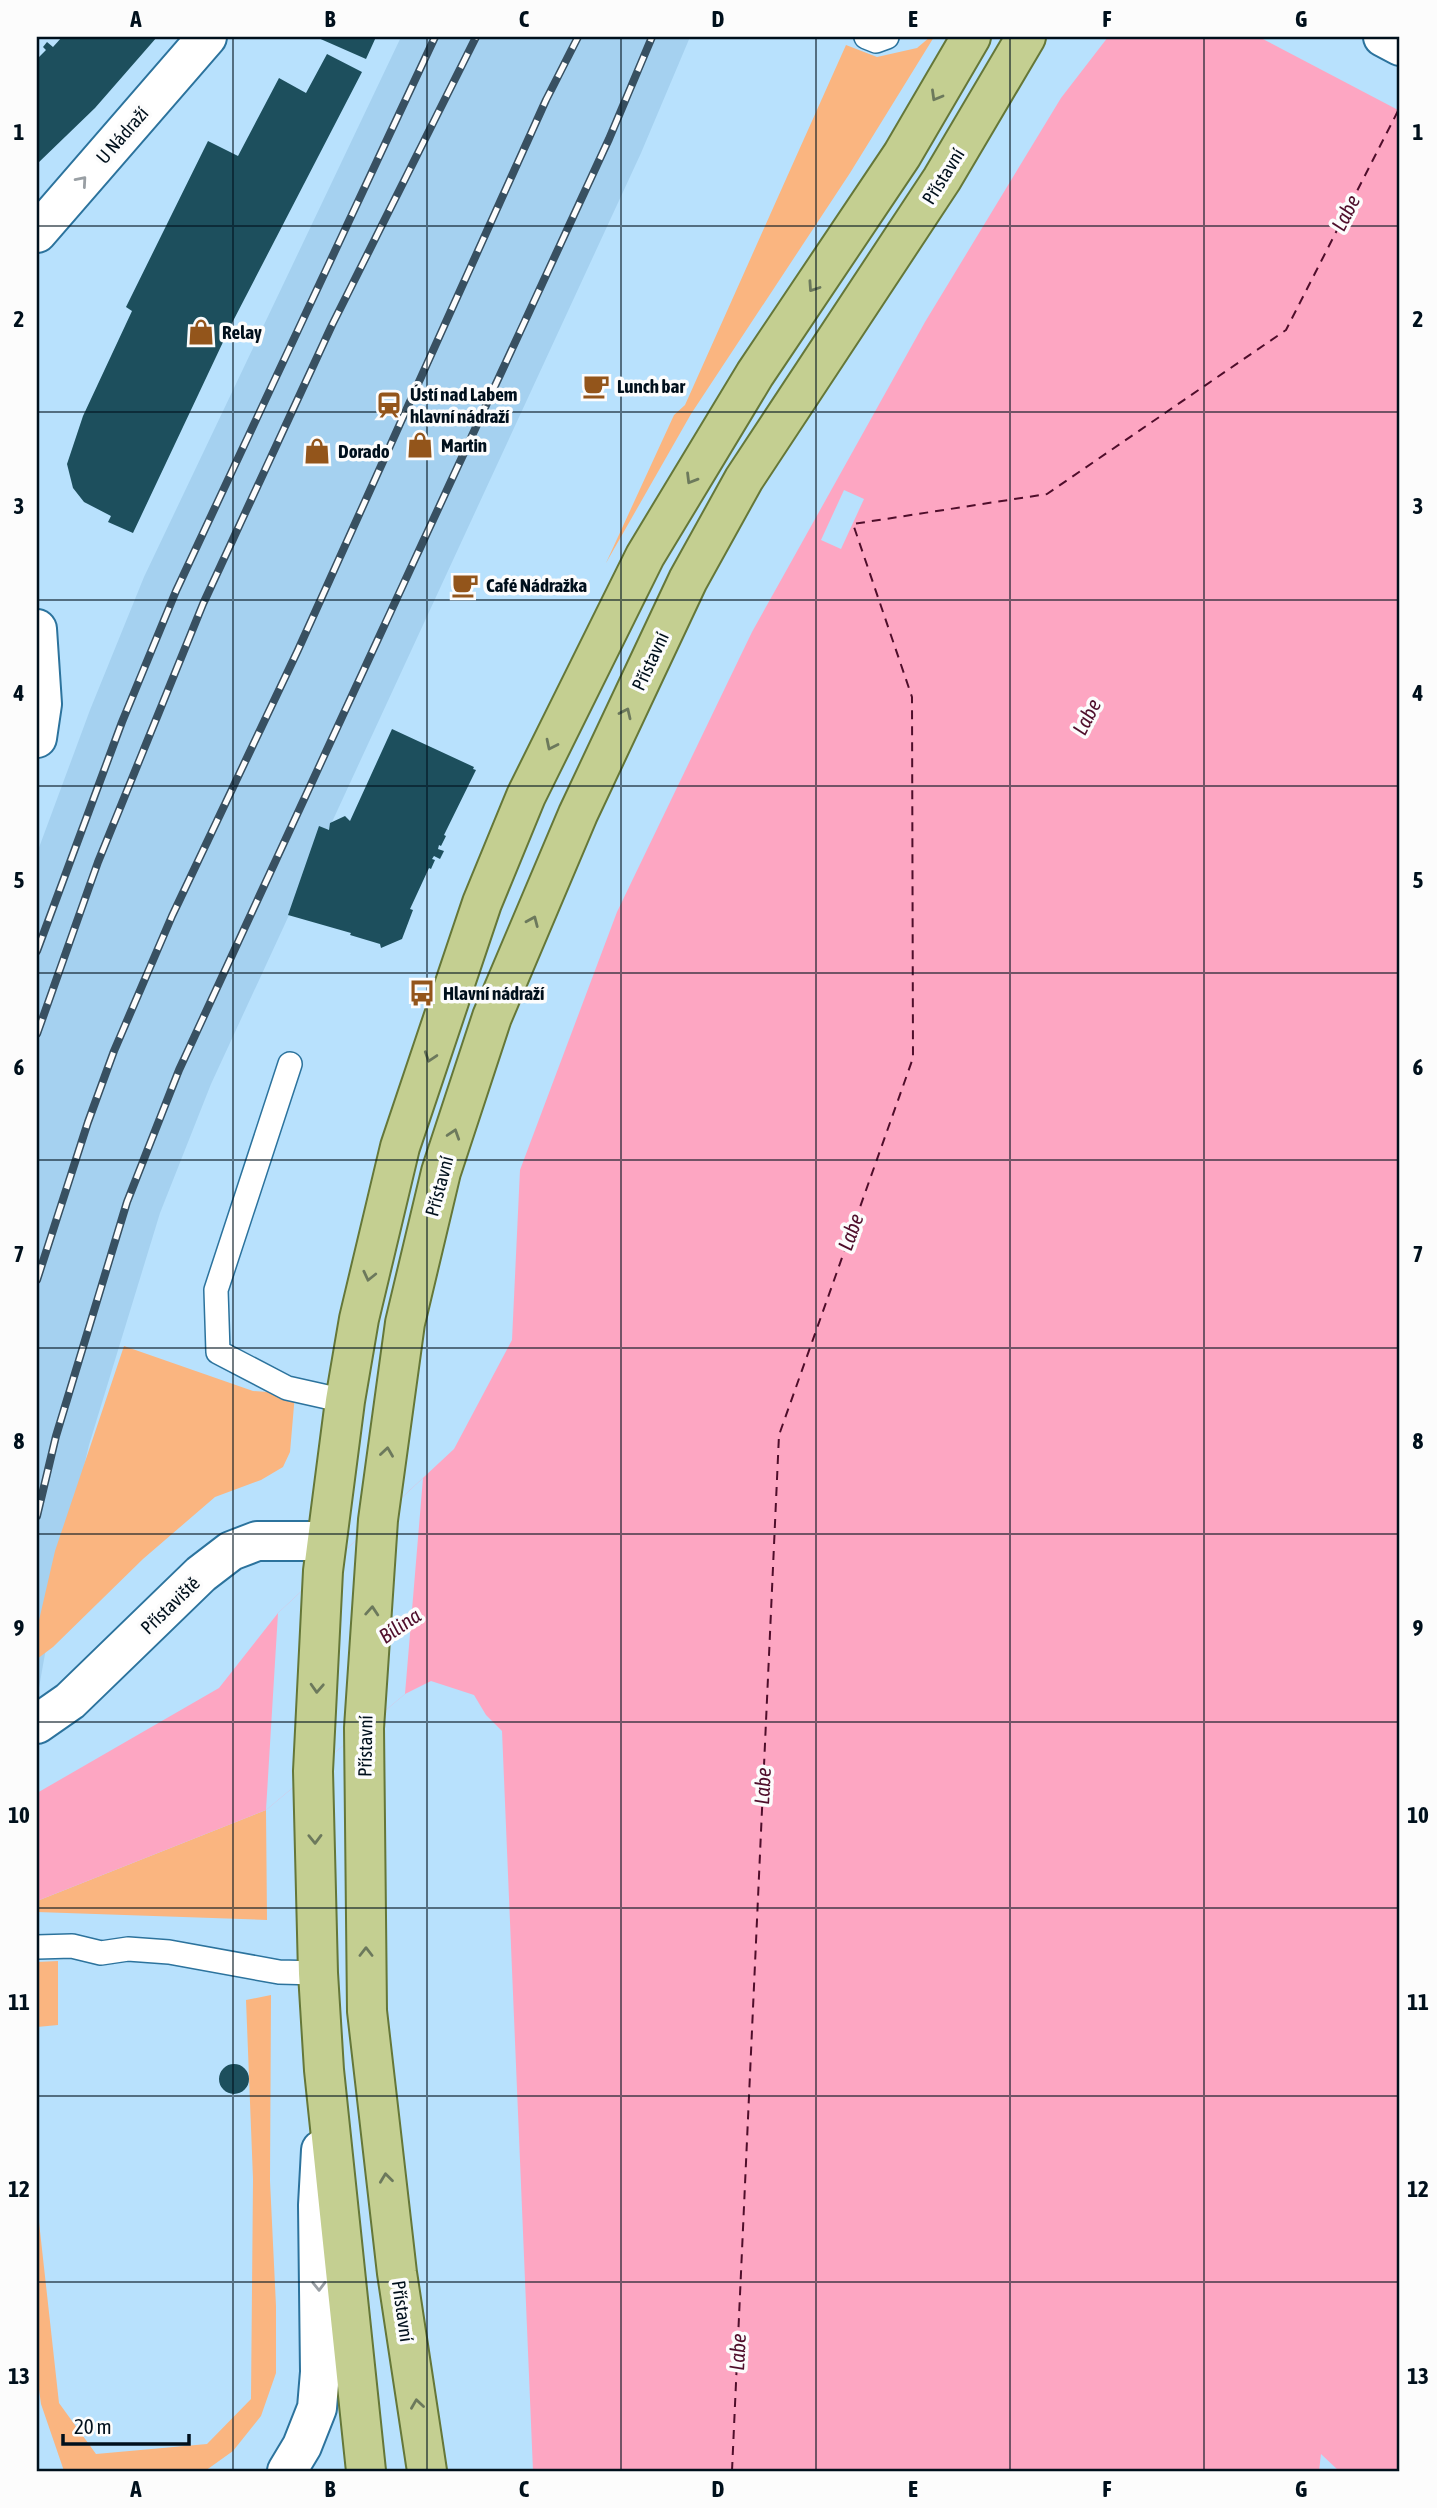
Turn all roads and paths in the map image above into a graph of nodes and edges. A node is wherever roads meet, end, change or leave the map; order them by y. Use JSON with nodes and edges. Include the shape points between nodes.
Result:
{"nodes":[{"id":1,"x":207,"y":37,"type":"edge"},
{"id":2,"x":866,"y":37,"type":"edge"},
{"id":3,"x":887,"y":37,"type":"edge"},
{"id":4,"x":971,"y":37,"type":"edge"},
{"id":5,"x":1026,"y":37,"type":"edge"},
{"id":6,"x":1383,"y":37,"type":"edge"},
{"id":7,"x":1400,"y":46,"type":"edge"},
{"id":8,"x":37,"y":233,"type":"edge"},
{"id":9,"x":37,"y":629,"type":"edge"},
{"id":10,"x":37,"y":738,"type":"edge"},
{"id":11,"x":290,"y":1065,"type":"dead end"},
{"id":12,"x":345,"y":1401,"type":"junction"},
{"id":13,"x":325,"y":1556,"type":"junction"},
{"id":14,"x":37,"y":1724,"type":"edge"},
{"id":15,"x":37,"y":1947,"type":"edge"},
{"id":16,"x":318,"y":1973,"type":"junction"},
{"id":17,"x":324,"y":2070,"type":"junction"},
{"id":18,"x":288,"y":2471,"type":"edge"},
{"id":19,"x":366,"y":2471,"type":"edge"},
{"id":20,"x":427,"y":2471,"type":"edge"}],
"edges":[{"from":8,"to":1,"type":"street","name":"U Nádraží","one_way":true},
{"from":2,"to":3,"type":"lane","via":[[876,41]]},
{"from":4,"to":12,"type":"main road","one_way":true,"via":[[902,156],[755,374],[645,556],[526,796],[482,903],[400,1147],[359,1319]]},
{"from":20,"to":5,"type":"main road","name":"Přístavní","one_way":true,"via":[[397,2273],[366,2011],[364,1728],[378,1520],[405,1323],[441,1172],[492,1017],[579,814],[688,580],[744,479],[942,179]]},
{"from":6,"to":7,"type":"street"},
{"from":9,"to":10,"type":"street","via":[[42,704]]},
{"from":11,"to":12,"type":"lane","via":[[216,1290],[218,1352],[287,1388]]},
{"from":12,"to":13,"type":"main road"},
{"from":13,"to":14,"type":"street","name":"Přístaviště","via":[[257,1541],[231,1551],[201,1574],[70,1701]]},
{"from":13,"to":16,"type":"main road","one_way":true,"via":[[313,1771]]},
{"from":15,"to":16,"type":"lane","via":[[72,1946],[101,1953],[128,1949],[169,1952],[279,1972]]},
{"from":16,"to":17,"type":"main road"},
{"from":17,"to":18,"type":"street","one_way":true,"via":[[317,2409]]},
{"from":17,"to":19,"type":"main road"}]}
